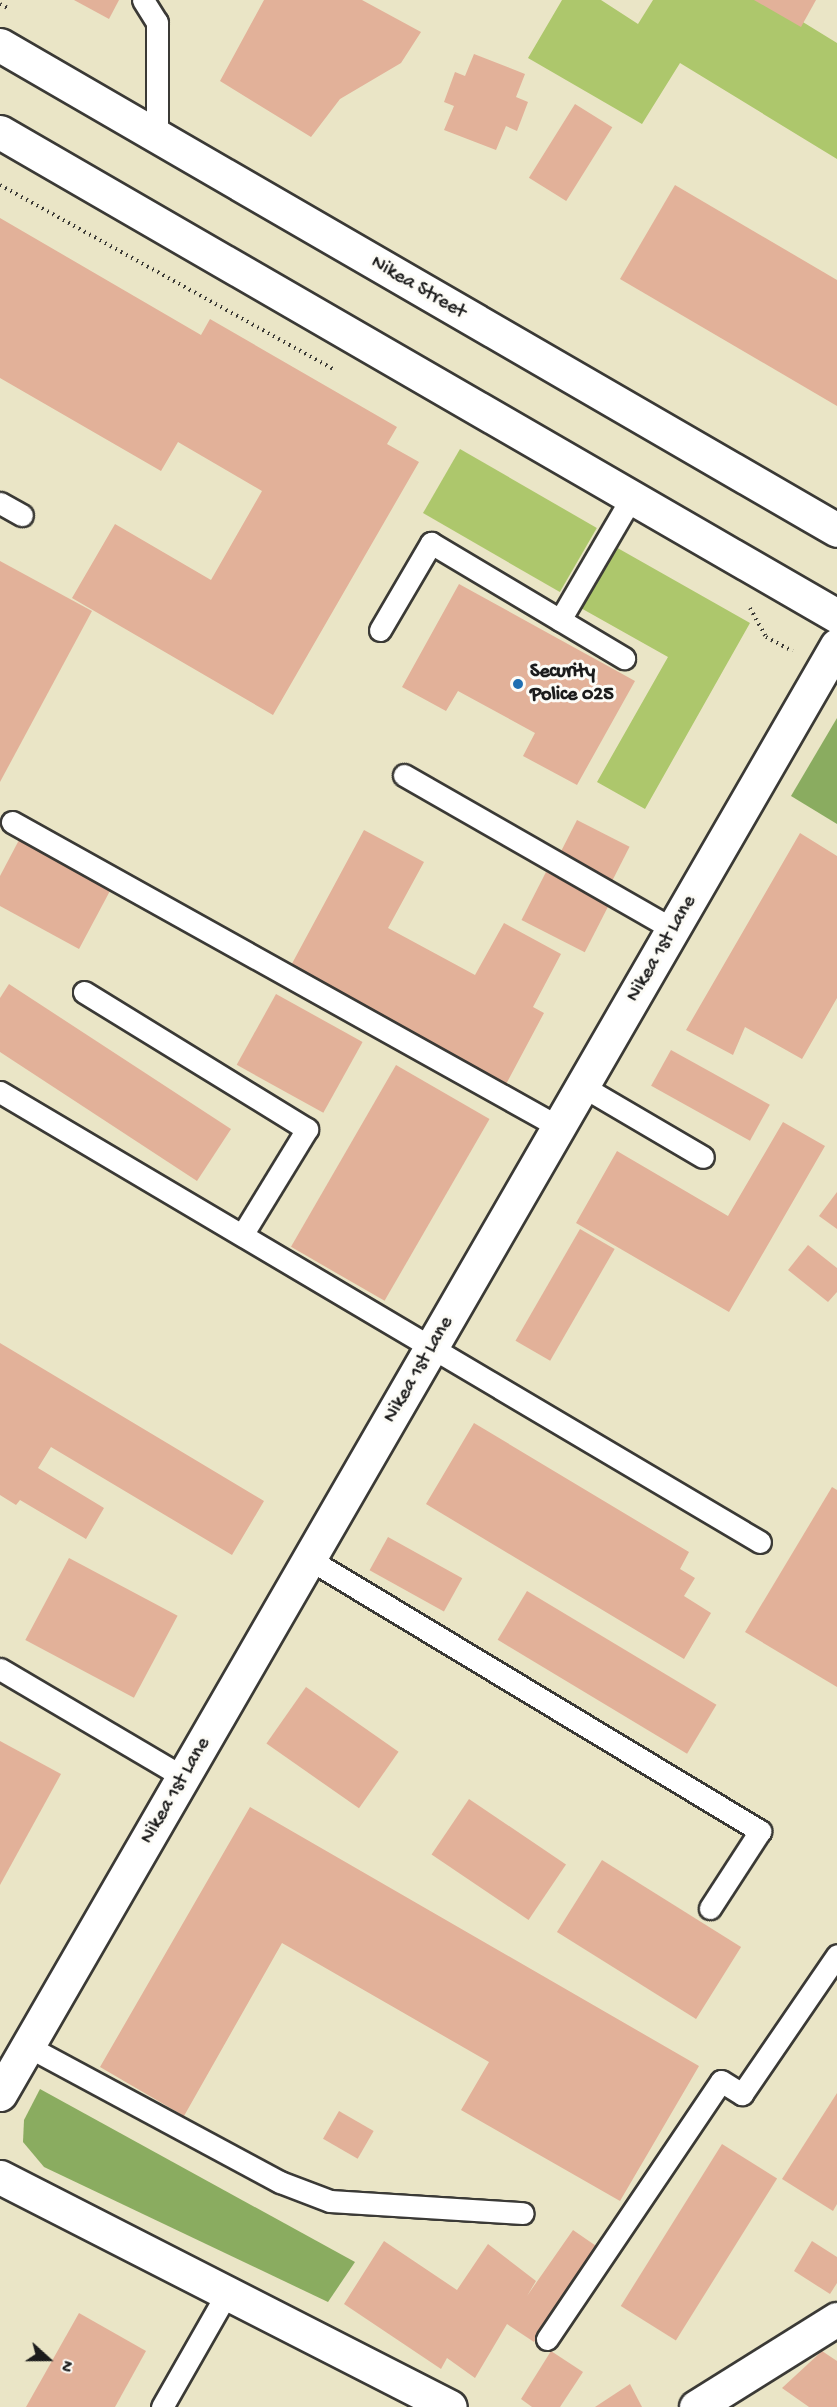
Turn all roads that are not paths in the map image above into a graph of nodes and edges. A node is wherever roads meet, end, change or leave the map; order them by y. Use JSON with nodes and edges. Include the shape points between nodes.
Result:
{"nodes":[{"id":1,"x":143,"y":0,"type":"edge"},
{"id":2,"x":0,"y":45,"type":"edge"},
{"id":3,"x":0,"y":132,"type":"edge"},
{"id":4,"x":157,"y":136,"type":"junction"},
{"id":5,"x":632,"y":497,"type":"junction"},
{"id":6,"x":0,"y":503,"type":"edge"},
{"id":7,"x":22,"y":515,"type":"dead end"},
{"id":8,"x":837,"y":530,"type":"edge"},
{"id":9,"x":837,"y":616,"type":"edge"},
{"id":10,"x":560,"y":620,"type":"junction"},
{"id":11,"x":380,"y":630,"type":"dead end"},
{"id":12,"x":830,"y":656,"type":"edge"},
{"id":13,"x":624,"y":658,"type":"dead end"},
{"id":14,"x":404,"y":776,"type":"dead end"},
{"id":15,"x":12,"y":822,"type":"dead end"},
{"id":16,"x":673,"y":929,"type":"junction"},
{"id":17,"x":84,"y":992,"type":"dead end"},
{"id":18,"x":582,"y":1086,"type":"junction"},
{"id":19,"x":0,"y":1092,"type":"edge"},
{"id":20,"x":558,"y":1127,"type":"junction"},
{"id":21,"x":703,"y":1157,"type":"dead end"},
{"id":22,"x":242,"y":1235,"type":"junction"},
{"id":23,"x":431,"y":1347,"type":"junction"},
{"id":24,"x":760,"y":1542,"type":"dead end"},
{"id":25,"x":309,"y":1559,"type":"junction"},
{"id":26,"x":0,"y":1669,"type":"edge"},
{"id":27,"x":183,"y":1778,"type":"junction"},
{"id":28,"x":710,"y":1908,"type":"dead end"},
{"id":29,"x":837,"y":1955,"type":"edge"},
{"id":30,"x":29,"y":2047,"type":"junction"},
{"id":31,"x":0,"y":2094,"type":"edge"},
{"id":32,"x":0,"y":2177,"type":"edge"},
{"id":33,"x":523,"y":2213,"type":"dead end"},
{"id":34,"x":227,"y":2293,"type":"junction"},
{"id":35,"x":837,"y":2319,"type":"edge"},
{"id":36,"x":547,"y":2339,"type":"dead end"},
{"id":37,"x":162,"y":2407,"type":"edge"},
{"id":38,"x":450,"y":2407,"type":"edge"},
{"id":39,"x":696,"y":2407,"type":"edge"}],
"edges":[{"from":1,"to":4,"type":"lane","via":[[157,22]]},
{"from":2,"to":4,"type":"street","name":"Nikea Street"},
{"from":3,"to":5,"type":"street"},
{"from":4,"to":8,"type":"street","name":"Nikea Street"},
{"from":5,"to":9,"type":"street"},
{"from":5,"to":10,"type":"lane"},
{"from":6,"to":7,"type":"lane"},
{"from":10,"to":11,"type":"lane","via":[[431,543]]},
{"from":10,"to":13,"type":"lane"},
{"from":12,"to":16,"type":"street","name":"Nikea 1st Lane"},
{"from":14,"to":16,"type":"lane"},
{"from":15,"to":20,"type":"lane"},
{"from":16,"to":18,"type":"street","name":"Nikea 1st Lane"},
{"from":17,"to":22,"type":"lane","via":[[307,1129]]},
{"from":18,"to":20,"type":"street","name":"Nikea 1st Lane"},
{"from":18,"to":21,"type":"lane"},
{"from":19,"to":22,"type":"lane"},
{"from":20,"to":23,"type":"street","name":"Nikea 1st Lane"},
{"from":22,"to":23,"type":"lane"},
{"from":23,"to":24,"type":"lane"},
{"from":23,"to":25,"type":"street","name":"Nikea 1st Lane"},
{"from":25,"to":27,"type":"street","name":"Nikea 1st Lane"},
{"from":25,"to":28,"type":"lane","via":[[760,1831]]},
{"from":26,"to":27,"type":"lane"},
{"from":27,"to":30,"type":"street","name":"Nikea 1st Lane"},
{"from":29,"to":36,"type":"lane","via":[[742,2094],[722,2081]]},
{"from":30,"to":31,"type":"street","name":"Nikea 1st Lane"},
{"from":30,"to":33,"type":"lane","via":[[280,2182],[330,2201]]},
{"from":32,"to":34,"type":"street"},
{"from":34,"to":37,"type":"lane"},
{"from":34,"to":38,"type":"street"},
{"from":35,"to":39,"type":"street"}]}
